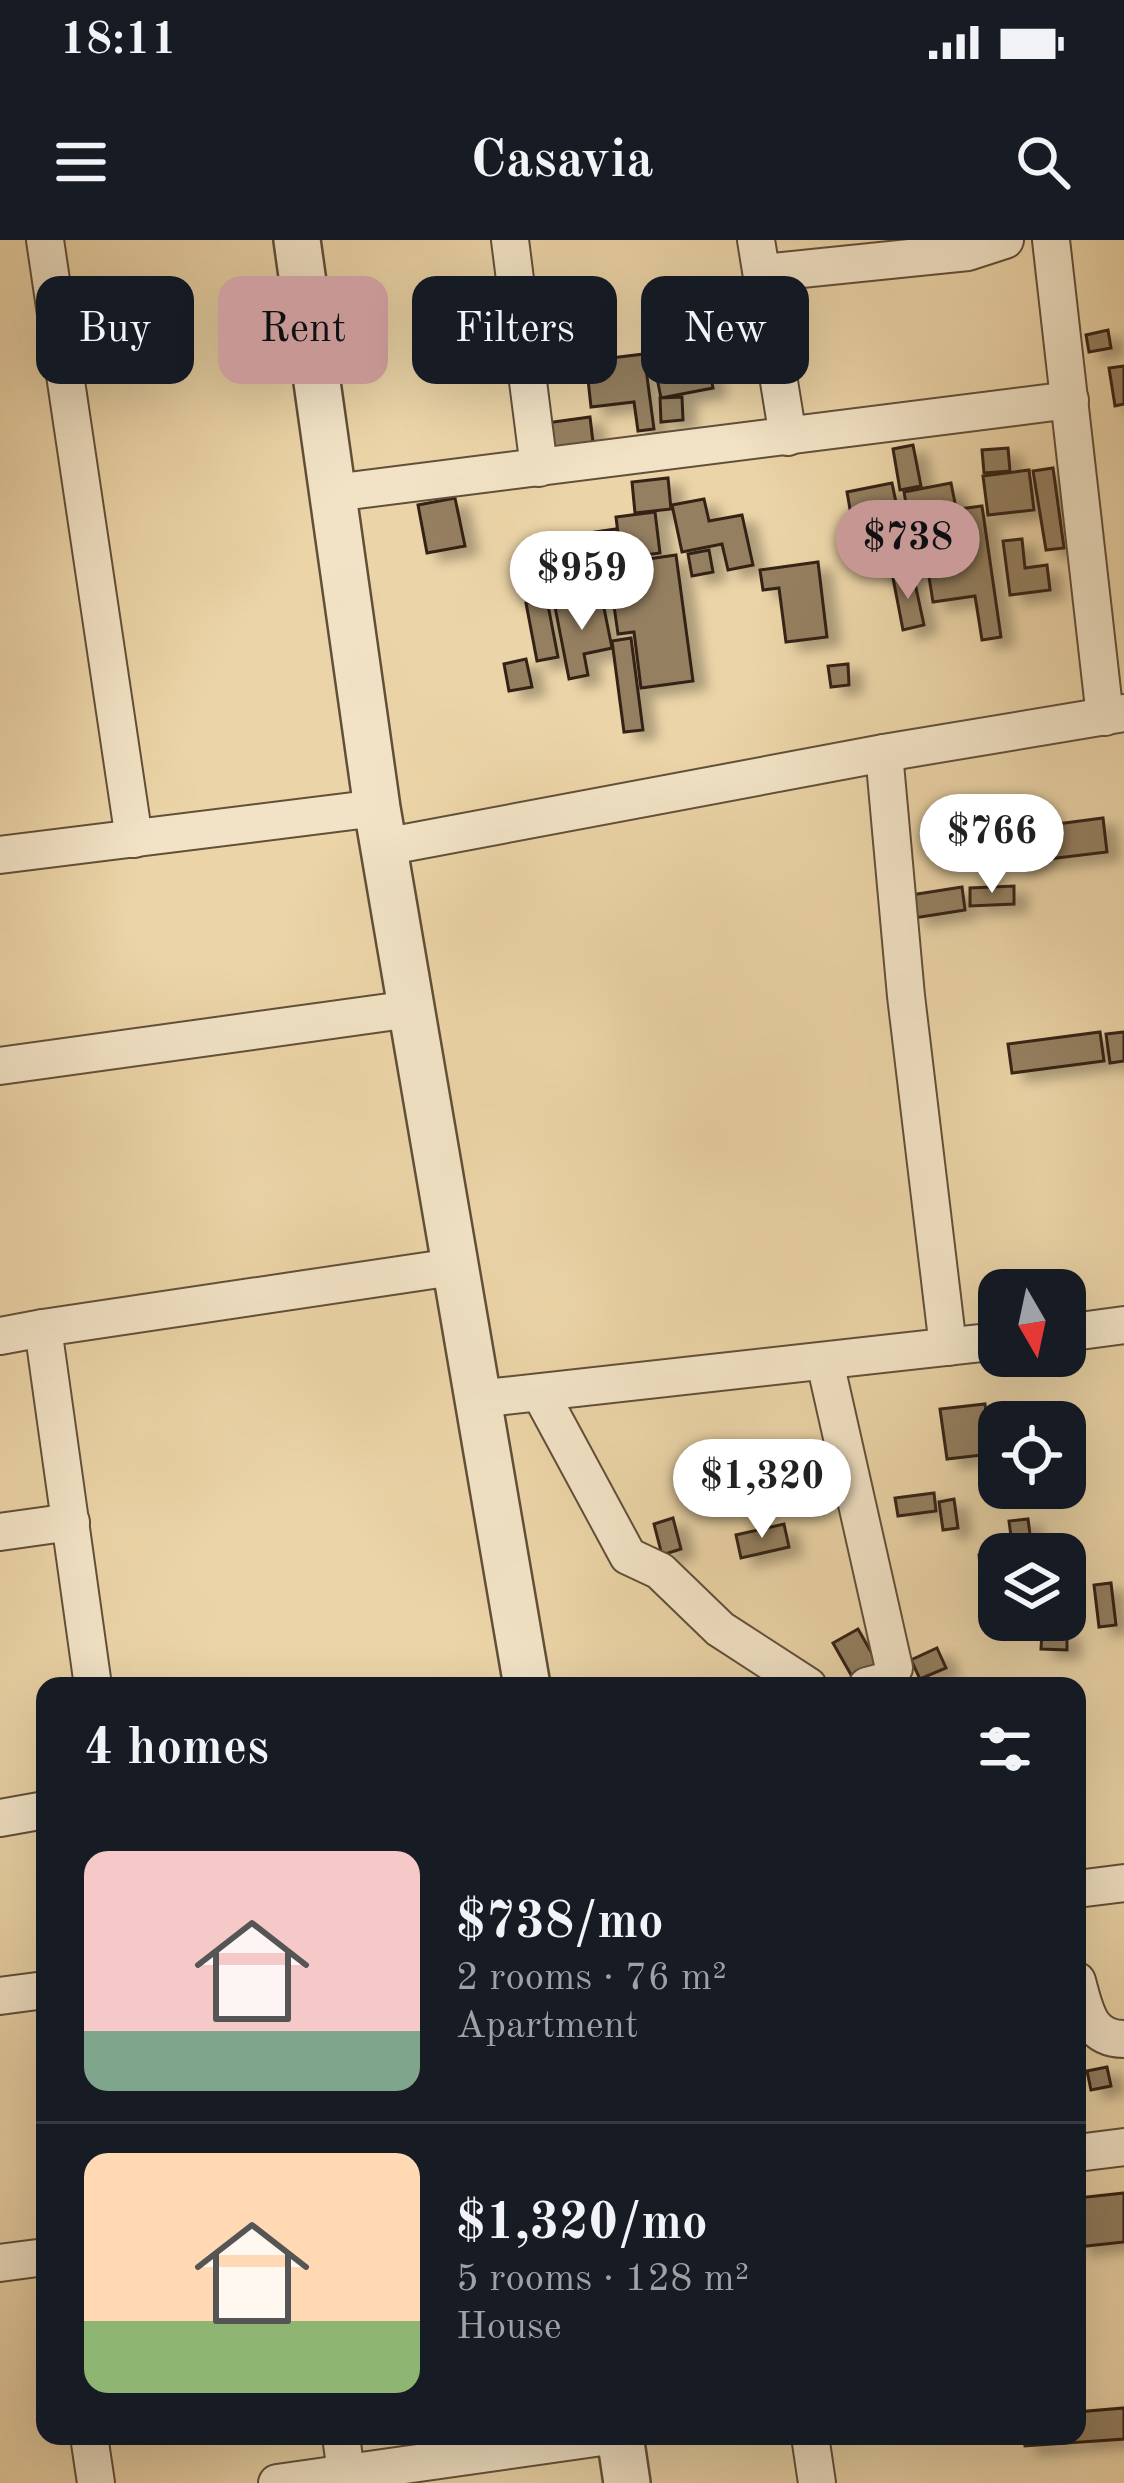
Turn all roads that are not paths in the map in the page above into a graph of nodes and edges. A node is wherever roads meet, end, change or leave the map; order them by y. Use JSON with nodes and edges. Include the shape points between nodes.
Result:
{"nodes":[{"id":1,"x":45,"y":240,"type":"edge"},
{"id":2,"x":297,"y":240,"type":"edge"},
{"id":3,"x":510,"y":240,"type":"edge"},
{"id":4,"x":1005,"y":240,"type":"edge"},
{"id":5,"x":1051,"y":240,"type":"edge"},
{"id":6,"x":759,"y":256,"type":"edge"},
{"id":7,"x":1070,"y":400,"type":"junction"},
{"id":8,"x":788,"y":437,"type":"junction"},
{"id":9,"x":539,"y":468,"type":"junction"},
{"id":10,"x":333,"y":494,"type":"junction"},
{"id":11,"x":1114,"y":715,"type":"edge"},
{"id":12,"x":884,"y":753,"type":"junction"},
{"id":13,"x":381,"y":827,"type":"junction"},
{"id":14,"x":134,"y":838,"type":"junction"},
{"id":15,"x":0,"y":855,"type":"edge"},
{"id":16,"x":411,"y":1009,"type":"junction"},
{"id":17,"x":0,"y":1066,"type":"edge"},
{"id":18,"x":453,"y":1267,"type":"junction"},
{"id":19,"x":1124,"y":1325,"type":"edge"},
{"id":20,"x":43,"y":1328,"type":"junction"},
{"id":21,"x":1086,"y":1330,"type":"edge"},
{"id":22,"x":0,"y":1336,"type":"edge"},
{"id":23,"x":978,"y":1343,"type":"edge"},
{"id":24,"x":948,"y":1347,"type":"junction"},
{"id":25,"x":825,"y":1362,"type":"junction"},
{"id":26,"x":540,"y":1393,"type":"junction"},
{"id":27,"x":477,"y":1399,"type":"junction"},
{"id":28,"x":70,"y":1522,"type":"junction"},
{"id":29,"x":0,"y":1532,"type":"edge"},
{"id":30,"x":92,"y":1677,"type":"edge"},
{"id":31,"x":525,"y":1677,"type":"edge"},
{"id":32,"x":794,"y":1677,"type":"edge"},
{"id":33,"x":888,"y":1677,"type":"edge"},
{"id":34,"x":36,"y":1812,"type":"edge"},
{"id":35,"x":0,"y":1818,"type":"edge"},
{"id":36,"x":1124,"y":1883,"type":"edge"},
{"id":37,"x":1086,"y":1888,"type":"edge"},
{"id":38,"x":36,"y":1991,"type":"edge"},
{"id":39,"x":0,"y":1996,"type":"edge"},
{"id":40,"x":1086,"y":2007,"type":"edge"},
{"id":41,"x":1124,"y":2039,"type":"edge"},
{"id":42,"x":1124,"y":2146,"type":"edge"},
{"id":43,"x":1086,"y":2152,"type":"edge"},
{"id":44,"x":36,"y":2258,"type":"edge"},
{"id":45,"x":0,"y":2263,"type":"edge"},
{"id":46,"x":90,"y":2445,"type":"edge"},
{"id":47,"x":341,"y":2445,"type":"edge"},
{"id":48,"x":545,"y":2445,"type":"edge"},
{"id":49,"x":621,"y":2445,"type":"edge"},
{"id":50,"x":812,"y":2445,"type":"edge"},
{"id":51,"x":346,"y":2473,"type":"junction"},
{"id":52,"x":96,"y":2483,"type":"edge"},
{"id":53,"x":277,"y":2483,"type":"edge"},
{"id":54,"x":627,"y":2483,"type":"edge"},
{"id":55,"x":817,"y":2483,"type":"edge"}],
"edges":[{"from":1,"to":14,"type":"street"},
{"from":2,"to":10,"type":"street"},
{"from":3,"to":9,"type":"street"},
{"from":4,"to":6,"type":"street","via":[[968,252]]},
{"from":5,"to":7,"type":"street"},
{"from":6,"to":8,"type":"street"},
{"from":7,"to":8,"type":"street"},
{"from":7,"to":11,"type":"street"},
{"from":8,"to":9,"type":"street"},
{"from":9,"to":10,"type":"street"},
{"from":10,"to":13,"type":"street"},
{"from":11,"to":12,"type":"street"},
{"from":12,"to":13,"type":"street"},
{"from":12,"to":24,"type":"street"},
{"from":13,"to":14,"type":"street"},
{"from":13,"to":16,"type":"street"},
{"from":14,"to":15,"type":"street"},
{"from":16,"to":17,"type":"street"},
{"from":16,"to":18,"type":"street"},
{"from":18,"to":20,"type":"street"},
{"from":18,"to":27,"type":"street"},
{"from":19,"to":21,"type":"street"},
{"from":20,"to":22,"type":"street"},
{"from":20,"to":28,"type":"street"},
{"from":23,"to":24,"type":"street"},
{"from":24,"to":25,"type":"street"},
{"from":25,"to":26,"type":"street"},
{"from":25,"to":33,"type":"street","via":[[894,1668]]},
{"from":26,"to":27,"type":"street"},
{"from":26,"to":32,"type":"street","via":[[628,1556],[660,1570],[720,1629]]},
{"from":27,"to":31,"type":"street"},
{"from":28,"to":29,"type":"street"},
{"from":28,"to":30,"type":"street"},
{"from":34,"to":35,"type":"street"},
{"from":36,"to":37,"type":"street"},
{"from":38,"to":39,"type":"street"},
{"from":40,"to":41,"type":"street","via":[[1094,2030]]},
{"from":42,"to":43,"type":"street"},
{"from":44,"to":45,"type":"street"},
{"from":46,"to":52,"type":"street"},
{"from":47,"to":51,"type":"street"},
{"from":48,"to":51,"type":"street"},
{"from":49,"to":54,"type":"street"},
{"from":50,"to":55,"type":"street"},
{"from":51,"to":53,"type":"street"}]}
